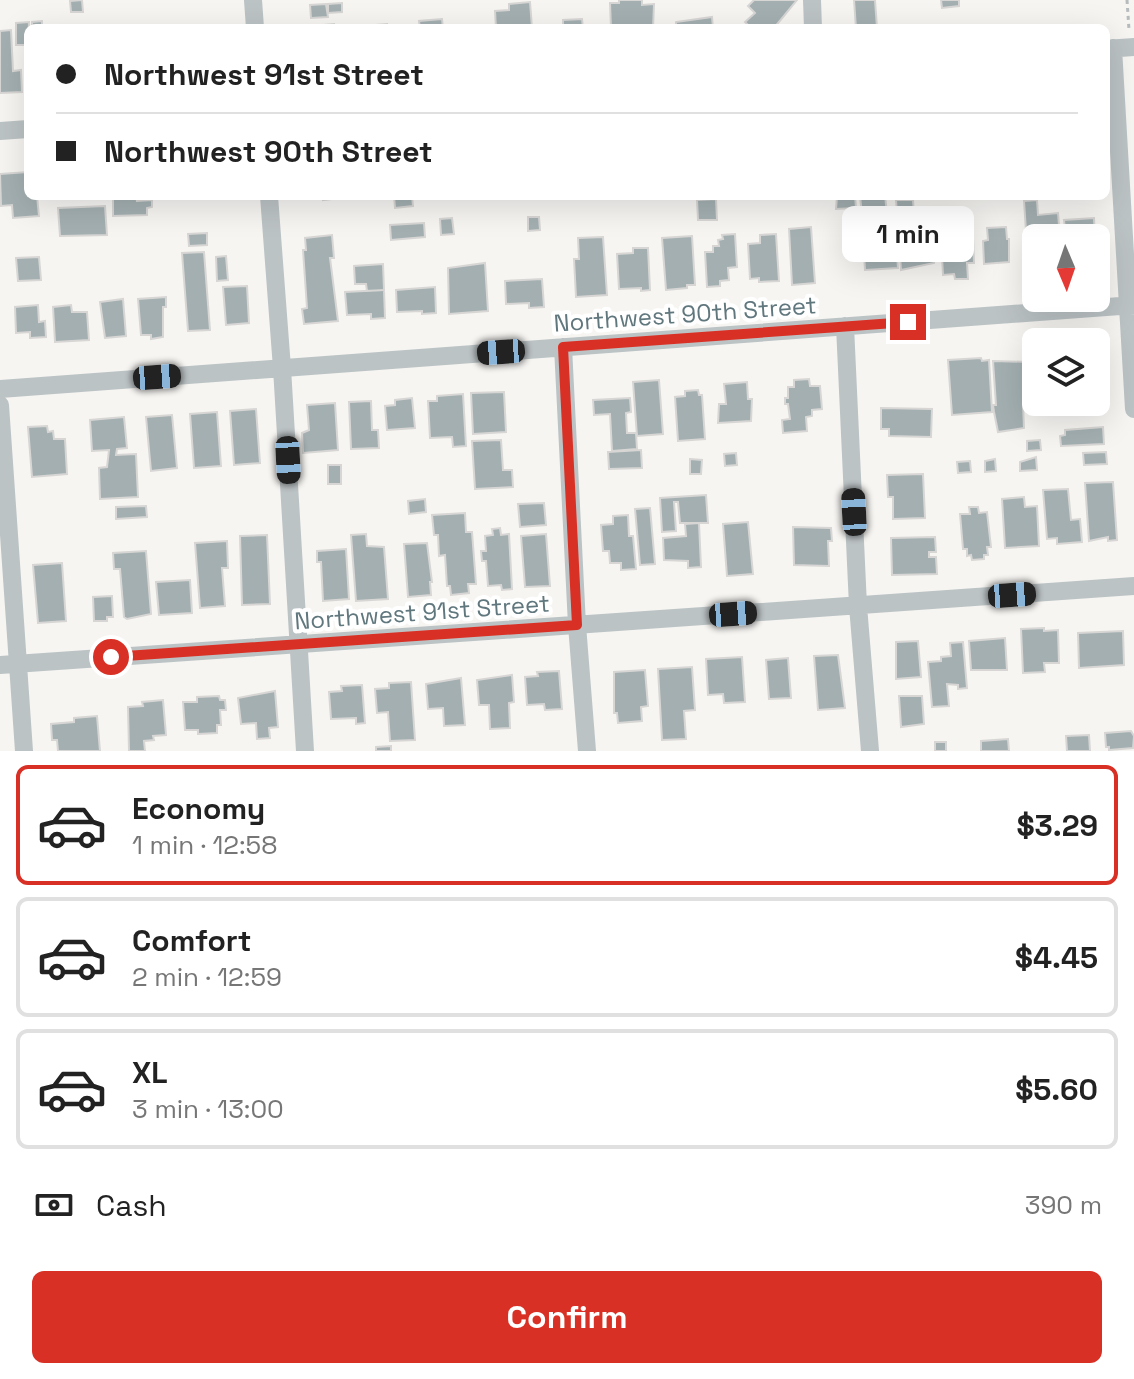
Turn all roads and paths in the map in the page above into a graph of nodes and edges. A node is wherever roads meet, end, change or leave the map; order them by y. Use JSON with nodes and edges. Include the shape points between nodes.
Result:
{"nodes":[{"id":1,"x":253,"y":0,"type":"edge"},
{"id":2,"x":812,"y":0,"type":"edge"},
{"id":3,"x":1127,"y":0,"type":"edge"},
{"id":4,"x":255,"y":24,"type":"edge"},
{"id":5,"x":813,"y":24,"type":"edge"},
{"id":6,"x":1121,"y":46,"type":"edge"},
{"id":7,"x":24,"y":129,"type":"edge"},
{"id":8,"x":0,"y":131,"type":"edge"},
{"id":9,"x":269,"y":200,"type":"edge"},
{"id":10,"x":1131,"y":305,"type":"edge"},
{"id":11,"x":845,"y":326,"type":"junction"},
{"id":12,"x":563,"y":347,"type":"junction"},
{"id":13,"x":282,"y":368,"type":"junction"},
{"id":14,"x":0,"y":389,"type":"edge"},
{"id":15,"x":0,"y":405,"type":"edge"},
{"id":16,"x":1134,"y":409,"type":"edge"},
{"id":17,"x":1134,"y":586,"type":"edge"},
{"id":18,"x":858,"y":606,"type":"junction"},
{"id":19,"x":577,"y":625,"type":"junction"},
{"id":20,"x":298,"y":644,"type":"junction"},
{"id":21,"x":8,"y":664,"type":"edge"},
{"id":22,"x":24,"y":751,"type":"edge"},
{"id":23,"x":305,"y":751,"type":"edge"},
{"id":24,"x":587,"y":751,"type":"edge"},
{"id":25,"x":870,"y":751,"type":"edge"}],
"edges":[{"from":1,"to":4,"type":"street"},
{"from":2,"to":5,"type":"street"},
{"from":3,"to":6,"type":"path"},
{"from":6,"to":10,"type":"street"},
{"from":7,"to":8,"type":"street"},
{"from":9,"to":13,"type":"street"},
{"from":10,"to":11,"type":"street","name":"Northwest 90th Street"},
{"from":10,"to":16,"type":"street"},
{"from":11,"to":12,"type":"street","name":"Northwest 90th Street"},
{"from":11,"to":18,"type":"street"},
{"from":12,"to":13,"type":"street","name":"Northwest 90th Street"},
{"from":12,"to":19,"type":"street"},
{"from":13,"to":14,"type":"street","name":"Northwest 90th Street"},
{"from":13,"to":20,"type":"street"},
{"from":15,"to":21,"type":"street"},
{"from":17,"to":18,"type":"street","name":"Northwest 91st Street"},
{"from":18,"to":19,"type":"street","name":"Northwest 91st Street"},
{"from":18,"to":25,"type":"street"},
{"from":19,"to":20,"type":"street","name":"Northwest 91st Street"},
{"from":19,"to":24,"type":"street"},
{"from":20,"to":21,"type":"street","name":"Northwest 91st Street"},
{"from":20,"to":23,"type":"street"},
{"from":21,"to":22,"type":"street"}]}
